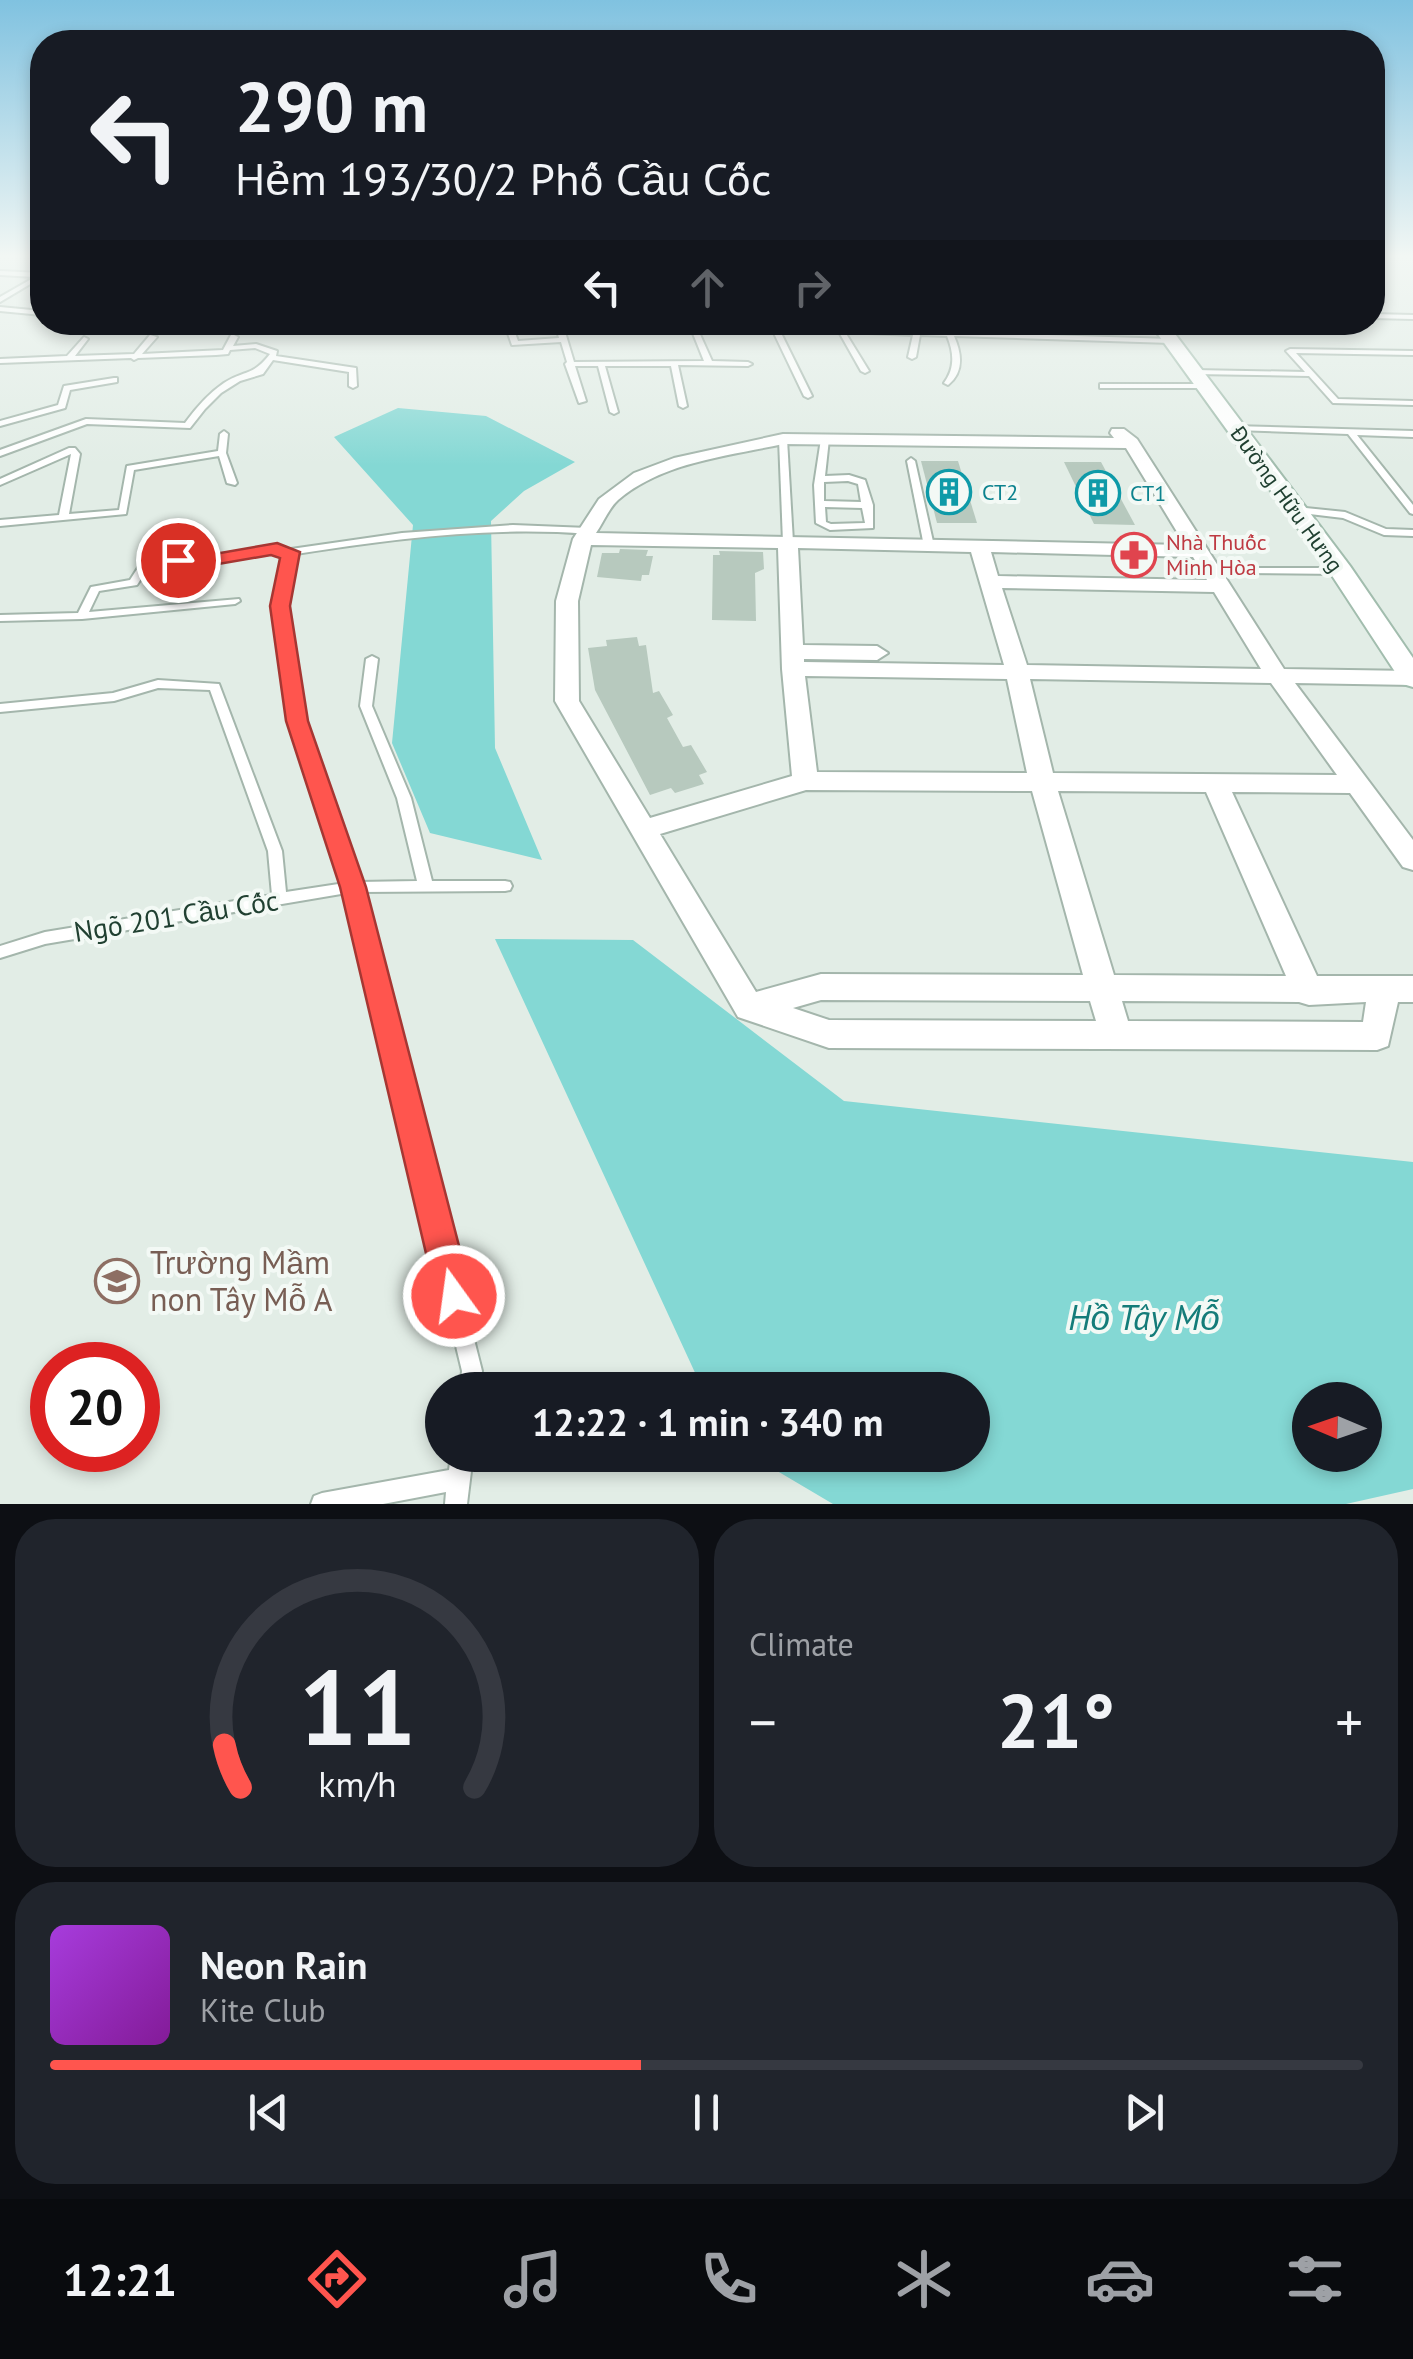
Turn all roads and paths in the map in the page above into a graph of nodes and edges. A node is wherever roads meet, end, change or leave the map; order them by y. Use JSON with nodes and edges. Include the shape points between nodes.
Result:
{"nodes":[{"id":1,"x":512,"y":335,"type":"edge"},
{"id":2,"x":561,"y":335,"type":"edge"},
{"id":3,"x":697,"y":335,"type":"edge"},
{"id":4,"x":779,"y":335,"type":"edge"},
{"id":5,"x":843,"y":335,"type":"edge"},
{"id":6,"x":916,"y":335,"type":"edge"},
{"id":7,"x":951,"y":335,"type":"edge"},
{"id":8,"x":1166,"y":335,"type":"edge"},
{"id":9,"x":153,"y":336,"type":"dead end"},
{"id":10,"x":234,"y":337,"type":"dead end"},
{"id":11,"x":84,"y":340,"type":"dead end"},
{"id":12,"x":562,"y":340,"type":"junction"},
{"id":13,"x":228,"y":348,"type":"junction"},
{"id":14,"x":1413,"y":352,"type":"edge"},
{"id":15,"x":912,"y":356,"type":"dead end"},
{"id":16,"x":271,"y":357,"type":"junction"},
{"id":17,"x":70,"y":358,"type":"junction"},
{"id":18,"x":134,"y":358,"type":"junction"},
{"id":19,"x":0,"y":361,"type":"edge"},
{"id":20,"x":568,"y":364,"type":"junction"},
{"id":21,"x":601,"y":364,"type":"junction"},
{"id":22,"x":674,"y":364,"type":"junction"},
{"id":23,"x":709,"y":364,"type":"junction"},
{"id":24,"x":748,"y":364,"type":"dead end"},
{"id":25,"x":865,"y":370,"type":"dead end"},
{"id":26,"x":1310,"y":374,"type":"junction"},
{"id":27,"x":1199,"y":379,"type":"junction"},
{"id":28,"x":114,"y":380,"type":"dead end"},
{"id":29,"x":948,"y":383,"type":"dead end"},
{"id":30,"x":353,"y":386,"type":"dead end"},
{"id":31,"x":1103,"y":386,"type":"dead end"},
{"id":32,"x":808,"y":396,"type":"dead end"},
{"id":33,"x":582,"y":401,"type":"dead end"},
{"id":34,"x":1413,"y":403,"type":"edge"},
{"id":35,"x":683,"y":406,"type":"dead end"},
{"id":36,"x":614,"y":412,"type":"dead end"},
{"id":37,"x":0,"y":424,"type":"edge"},
{"id":38,"x":1235,"y":428,"type":"junction"},
{"id":39,"x":1352,"y":432,"type":"junction"},
{"id":40,"x":224,"y":434,"type":"dead end"},
{"id":41,"x":1413,"y":434,"type":"edge"},
{"id":42,"x":783,"y":439,"type":"junction"},
{"id":43,"x":825,"y":439,"type":"junction"},
{"id":44,"x":0,"y":453,"type":"edge"},
{"id":45,"x":222,"y":453,"type":"junction"},
{"id":46,"x":911,"y":462,"type":"dead end"},
{"id":47,"x":820,"y":479,"type":"junction"},
{"id":48,"x":0,"y":482,"type":"edge"},
{"id":49,"x":232,"y":482,"type":"dead end"},
{"id":50,"x":820,"y":504,"type":"junction"},
{"id":51,"x":868,"y":505,"type":"junction"},
{"id":52,"x":1296,"y":510,"type":"junction"},
{"id":53,"x":1413,"y":511,"type":"edge"},
{"id":54,"x":63,"y":518,"type":"junction"},
{"id":55,"x":0,"y":523,"type":"edge"},
{"id":56,"x":1413,"y":533,"type":"edge"},
{"id":57,"x":585,"y":535,"type":"junction"},
{"id":58,"x":788,"y":542,"type":"junction"},
{"id":59,"x":929,"y":546,"type":"junction"},
{"id":60,"x":978,"y":547,"type":"junction"},
{"id":61,"x":1197,"y":550,"type":"junction"},
{"id":62,"x":291,"y":552,"type":"junction"},
{"id":63,"x":1243,"y":571,"type":"dead end"},
{"id":64,"x":1341,"y":571,"type":"junction"},
{"id":65,"x":989,"y":582,"type":"junction"},
{"id":66,"x":1220,"y":586,"type":"junction"},
{"id":67,"x":235,"y":601,"type":"dead end"},
{"id":68,"x":82,"y":616,"type":"junction"},
{"id":69,"x":0,"y":618,"type":"edge"},
{"id":70,"x":372,"y":659,"type":"dead end"},
{"id":71,"x":792,"y":661,"type":"junction"},
{"id":72,"x":1015,"y":664,"type":"junction"},
{"id":73,"x":1273,"y":669,"type":"junction"},
{"id":74,"x":1407,"y":670,"type":"edge"},
{"id":75,"x":0,"y":708,"type":"edge"},
{"id":76,"x":1041,"y":780,"type":"junction"},
{"id":77,"x":805,"y":781,"type":"junction"},
{"id":78,"x":1214,"y":782,"type":"junction"},
{"id":79,"x":1359,"y":784,"type":"junction"},
{"id":80,"x":642,"y":830,"type":"junction"},
{"id":81,"x":1413,"y":860,"type":"edge"},
{"id":82,"x":506,"y":886,"type":"dead end"},
{"id":83,"x":353,"y":887,"type":"junction"},
{"id":84,"x":426,"y":887,"type":"junction"},
{"id":85,"x":280,"y":899,"type":"junction"},
{"id":86,"x":0,"y":952,"type":"edge"},
{"id":87,"x":1104,"y":990,"type":"junction"},
{"id":88,"x":1398,"y":990,"type":"edge"},
{"id":89,"x":1308,"y":992,"type":"junction"},
{"id":90,"x":749,"y":1008,"type":"junction"},
{"id":91,"x":1116,"y":1034,"type":"junction"},
{"id":92,"x":472,"y":1372,"type":"edge"},
{"id":93,"x":460,"y":1472,"type":"edge"},
{"id":94,"x":459,"y":1480,"type":"junction"},
{"id":95,"x":322,"y":1504,"type":"edge"},
{"id":96,"x":456,"y":1504,"type":"edge"}],
"edges":[{"from":1,"to":12,"type":"lane","via":[[515,343]]},
{"from":2,"to":12,"type":"lane"},
{"from":3,"to":23,"type":"lane"},
{"from":4,"to":32,"type":"lane"},
{"from":5,"to":25,"type":"lane"},
{"from":6,"to":15,"type":"lane"},
{"from":7,"to":29,"type":"lane","via":[[956,375]]},
{"from":8,"to":27,"type":"main road","name":"Đường Hữu Hưng"},
{"from":9,"to":18,"type":"lane"},
{"from":10,"to":13,"type":"lane"},
{"from":11,"to":17,"type":"lane"},
{"from":12,"to":20,"type":"lane"},
{"from":13,"to":16,"type":"lane","via":[[256,346]]},
{"from":13,"to":18,"type":"lane"},
{"from":14,"to":26,"type":"lane","via":[[1290,351]]},
{"from":16,"to":30,"type":"lane","via":[[354,370]]},
{"from":16,"to":44,"type":"lane","via":[[260,372],[240,375],[205,400],[187,426],[86,421]]},
{"from":17,"to":18,"type":"lane"},
{"from":17,"to":19,"type":"lane"},
{"from":20,"to":21,"type":"lane"},
{"from":20,"to":33,"type":"lane"},
{"from":21,"to":22,"type":"lane"},
{"from":21,"to":36,"type":"lane"},
{"from":22,"to":23,"type":"lane"},
{"from":22,"to":35,"type":"lane"},
{"from":23,"to":24,"type":"lane"},
{"from":26,"to":27,"type":"lane"},
{"from":26,"to":34,"type":"lane","via":[[1336,402]]},
{"from":27,"to":31,"type":"lane"},
{"from":27,"to":38,"type":"main road","name":"Đường Hữu Hưng"},
{"from":28,"to":37,"type":"lane","via":[[67,388],[62,406]]},
{"from":38,"to":39,"type":"lane"},
{"from":38,"to":52,"type":"main road","name":"Đường Hữu Hưng"},
{"from":39,"to":41,"type":"lane"},
{"from":39,"to":53,"type":"lane"},
{"from":40,"to":45,"type":"lane"},
{"from":42,"to":43,"type":"street"},
{"from":42,"to":57,"type":"street","via":[[640,477],[608,498]]},
{"from":42,"to":58,"type":"lane"},
{"from":43,"to":47,"type":"lane"},
{"from":43,"to":61,"type":"street","via":[[1026,435],[1131,442]]},
{"from":45,"to":49,"type":"lane"},
{"from":45,"to":54,"type":"lane","via":[[130,468],[123,512]]},
{"from":46,"to":59,"type":"lane"},
{"from":47,"to":50,"type":"lane"},
{"from":47,"to":51,"type":"lane","via":[[862,482]]},
{"from":48,"to":54,"type":"lane","via":[[72,450]]},
{"from":50,"to":51,"type":"lane"},
{"from":50,"to":51,"type":"lane","via":[[821,523],[830,527],[870,526]]},
{"from":52,"to":56,"type":"lane"},
{"from":52,"to":64,"type":"main road","name":"Đường Hữu Hưng"},
{"from":54,"to":55,"type":"lane"},
{"from":57,"to":58,"type":"street"},
{"from":57,"to":62,"type":"lane","via":[[506,526]]},
{"from":57,"to":80,"type":"street","via":[[566,602],[567,701]]},
{"from":58,"to":59,"type":"street"},
{"from":58,"to":71,"type":"street"},
{"from":59,"to":60,"type":"street"},
{"from":60,"to":61,"type":"street"},
{"from":60,"to":65,"type":"street"},
{"from":61,"to":66,"type":"street"},
{"from":62,"to":68,"type":"lane","via":[[277,548],[145,566],[133,582],[95,589]]},
{"from":62,"to":83,"type":"lane","via":[[280,606],[297,721]]},
{"from":63,"to":64,"type":"lane"},
{"from":64,"to":74,"type":"main road","name":"Đường Hữu Hưng"},
{"from":65,"to":66,"type":"street"},
{"from":65,"to":72,"type":"street"},
{"from":66,"to":73,"type":"street"},
{"from":67,"to":68,"type":"lane"},
{"from":68,"to":69,"type":"lane"},
{"from":70,"to":84,"type":"lane","via":[[366,706],[404,798]]},
{"from":71,"to":72,"type":"street"},
{"from":71,"to":77,"type":"street"},
{"from":72,"to":73,"type":"street"},
{"from":72,"to":76,"type":"street"},
{"from":73,"to":74,"type":"street"},
{"from":73,"to":79,"type":"street"},
{"from":75,"to":85,"type":"lane","via":[[114,697],[158,684],[215,687],[275,851]]},
{"from":76,"to":77,"type":"street"},
{"from":76,"to":78,"type":"street"},
{"from":76,"to":87,"type":"street"},
{"from":77,"to":80,"type":"street"},
{"from":78,"to":79,"type":"street"},
{"from":78,"to":89,"type":"street"},
{"from":79,"to":81,"type":"street"},
{"from":80,"to":90,"type":"street"},
{"from":82,"to":84,"type":"lane","name":"Ngõ 201 Cầu Cốc"},
{"from":83,"to":84,"type":"lane","name":"Ngõ 201 Cầu Cốc"},
{"from":83,"to":85,"type":"lane","name":"Ngõ 201 Cầu Cốc"},
{"from":83,"to":92,"type":"lane"},
{"from":85,"to":86,"type":"lane","name":"Ngõ 201 Cầu Cốc","via":[[45,938]]},
{"from":87,"to":89,"type":"street"},
{"from":87,"to":90,"type":"street","via":[[821,987]]},
{"from":87,"to":91,"type":"street"},
{"from":88,"to":89,"type":"street"},
{"from":88,"to":91,"type":"street","via":[[1377,1036]]},
{"from":90,"to":91,"type":"street","via":[[829,1034]]},
{"from":93,"to":94,"type":"lane"},
{"from":94,"to":95,"type":"lane"},
{"from":94,"to":96,"type":"lane"}]}
